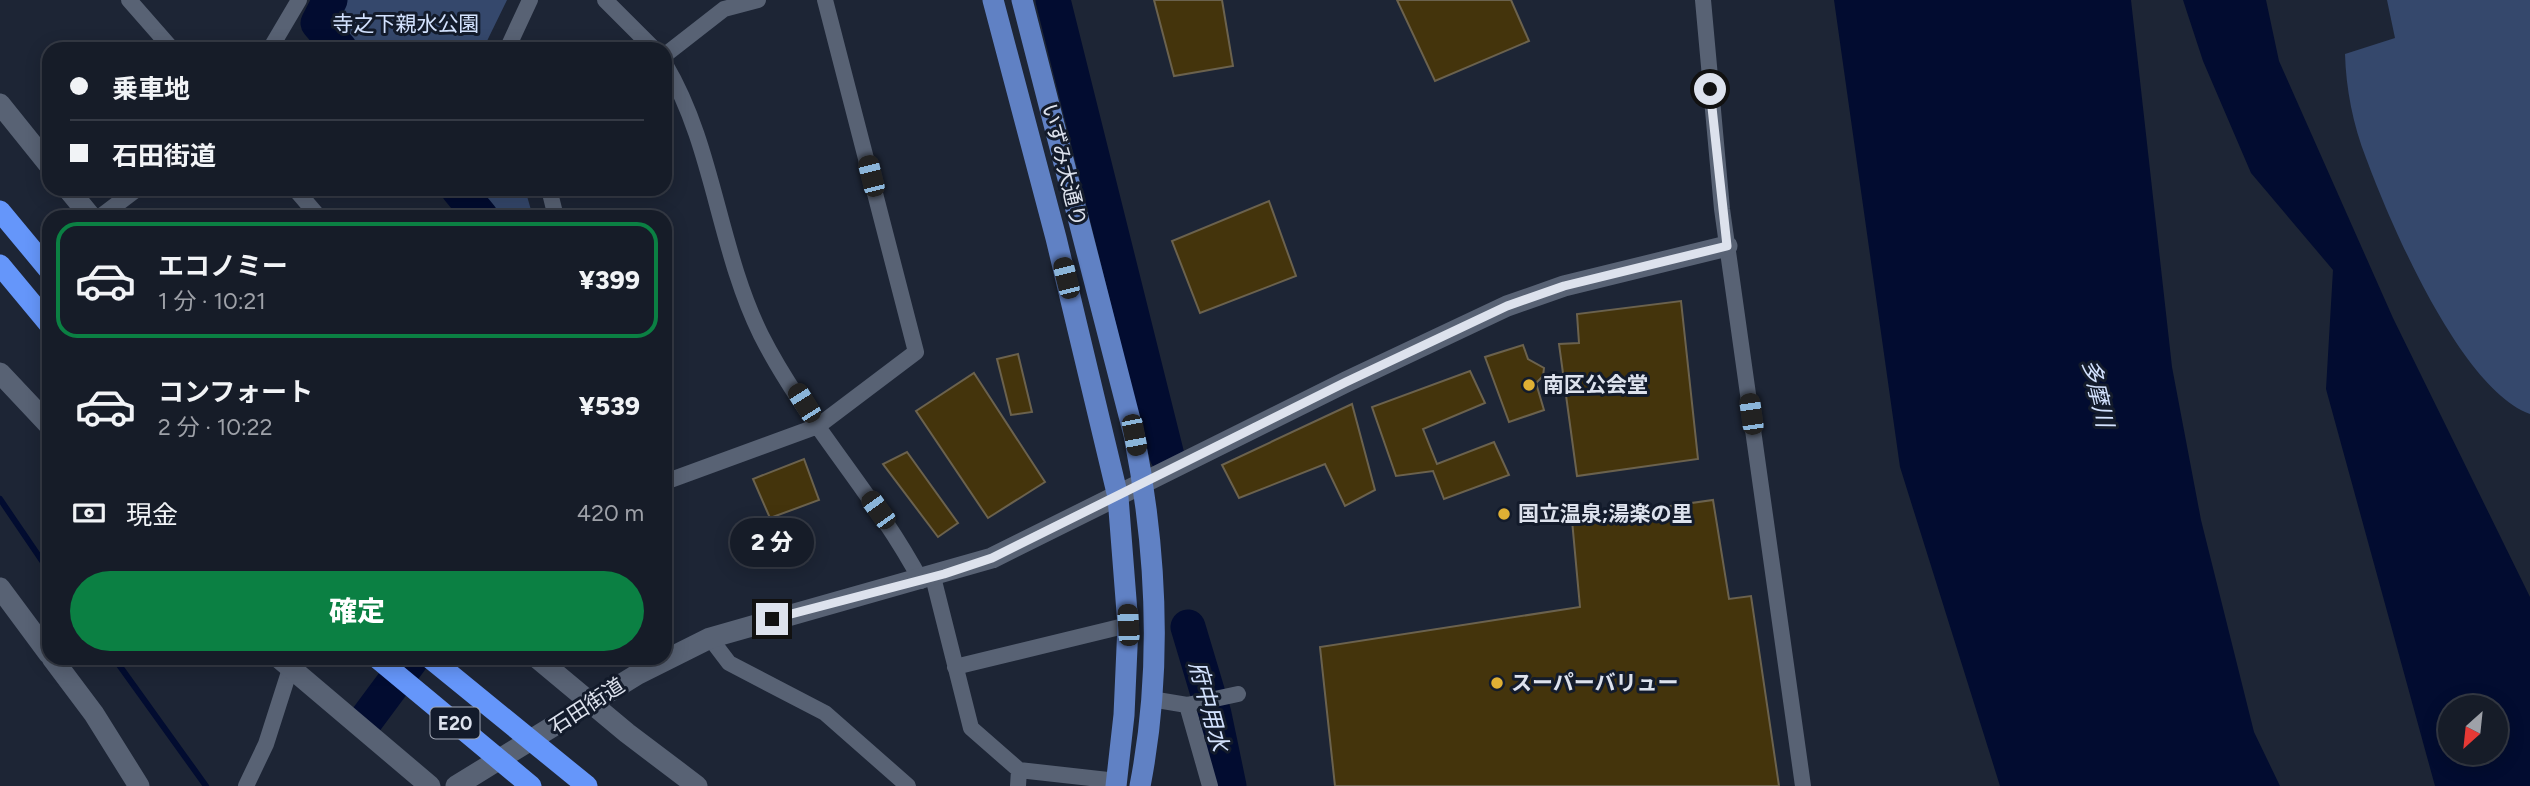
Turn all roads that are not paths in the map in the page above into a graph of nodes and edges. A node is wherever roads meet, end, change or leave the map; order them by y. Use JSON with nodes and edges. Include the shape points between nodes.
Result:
{"nodes":[{"id":1,"x":129,"y":0,"type":"edge"},
{"id":2,"x":299,"y":0,"type":"edge"},
{"id":3,"x":530,"y":0,"type":"edge"},
{"id":4,"x":605,"y":0,"type":"edge"},
{"id":5,"x":758,"y":0,"type":"edge"},
{"id":6,"x":825,"y":0,"type":"edge"},
{"id":7,"x":993,"y":0,"type":"edge"},
{"id":8,"x":1022,"y":0,"type":"edge"},
{"id":9,"x":1703,"y":0,"type":"edge"},
{"id":10,"x":166,"y":42,"type":"edge"},
{"id":11,"x":274,"y":42,"type":"edge"},
{"id":12,"x":510,"y":42,"type":"edge"},
{"id":13,"x":648,"y":42,"type":"edge"},
{"id":14,"x":672,"y":50,"type":"edge"},
{"id":15,"x":672,"y":76,"type":"edge"},
{"id":16,"x":0,"y":104,"type":"edge"},
{"id":17,"x":42,"y":156,"type":"edge"},
{"id":18,"x":74,"y":196,"type":"edge"},
{"id":19,"x":128,"y":196,"type":"edge"},
{"id":20,"x":301,"y":196,"type":"edge"},
{"id":21,"x":85,"y":210,"type":"edge"},
{"id":22,"x":109,"y":210,"type":"edge"},
{"id":23,"x":313,"y":210,"type":"edge"},
{"id":24,"x":0,"y":211,"type":"edge"},
{"id":25,"x":1727,"y":246,"type":"junction"},
{"id":26,"x":42,"y":262,"type":"edge"},
{"id":27,"x":0,"y":265,"type":"edge"},
{"id":28,"x":42,"y":316,"type":"edge"},
{"id":29,"x":0,"y":373,"type":"edge"},
{"id":30,"x":42,"y":418,"type":"edge"},
{"id":31,"x":818,"y":426,"type":"junction"},
{"id":32,"x":672,"y":479,"type":"edge"},
{"id":33,"x":1144,"y":485,"type":"junction"},
{"id":34,"x":1118,"y":497,"type":"junction"},
{"id":35,"x":927,"y":579,"type":"junction"},
{"id":36,"x":0,"y":588,"type":"edge"},
{"id":37,"x":1128,"y":625,"type":"junction"},
{"id":38,"x":710,"y":638,"type":"junction"},
{"id":39,"x":42,"y":644,"type":"edge"},
{"id":40,"x":672,"y":657,"type":"edge"},
{"id":41,"x":57,"y":665,"type":"edge"},
{"id":42,"x":284,"y":665,"type":"edge"},
{"id":43,"x":286,"y":665,"type":"edge"},
{"id":44,"x":385,"y":665,"type":"edge"},
{"id":45,"x":438,"y":665,"type":"edge"},
{"id":46,"x":545,"y":665,"type":"edge"},
{"id":47,"x":656,"y":665,"type":"edge"},
{"id":48,"x":956,"y":667,"type":"junction"},
{"id":49,"x":1234,"y":695,"type":"dead end"},
{"id":50,"x":1151,"y":699,"type":"junction"},
{"id":51,"x":592,"y":704,"type":"junction"},
{"id":52,"x":1192,"y":704,"type":"junction"},
{"id":53,"x":1019,"y":778,"type":"edge"},
{"id":54,"x":1116,"y":783,"type":"edge"},
{"id":55,"x":139,"y":786,"type":"edge"},
{"id":56,"x":246,"y":786,"type":"edge"},
{"id":57,"x":429,"y":786,"type":"edge"},
{"id":58,"x":456,"y":786,"type":"edge"},
{"id":59,"x":531,"y":786,"type":"edge"},
{"id":60,"x":587,"y":786,"type":"edge"},
{"id":61,"x":697,"y":786,"type":"edge"},
{"id":62,"x":908,"y":786,"type":"edge"},
{"id":63,"x":1140,"y":786,"type":"edge"},
{"id":64,"x":1210,"y":786,"type":"edge"},
{"id":65,"x":1803,"y":786,"type":"edge"}],
"edges":[{"from":1,"to":10,"type":"street"},
{"from":2,"to":11,"type":"street"},
{"from":3,"to":12,"type":"street"},
{"from":4,"to":13,"type":"street"},
{"from":5,"to":14,"type":"street","via":[[724,9]]},
{"from":6,"to":31,"type":"street","via":[[916,352]]},
{"from":7,"to":34,"type":"main road","name":"いずみ大通り"},
{"from":8,"to":33,"type":"main road","name":"いずみ大通り"},
{"from":9,"to":25,"type":"street"},
{"from":15,"to":31,"type":"street","via":[[684,97],[732,261],[761,335]]},
{"from":16,"to":17,"type":"street"},
{"from":18,"to":21,"type":"street"},
{"from":19,"to":22,"type":"street"},
{"from":20,"to":23,"type":"street"},
{"from":24,"to":26,"type":"highway"},
{"from":25,"to":33,"type":"street","name":"石田街道","via":[[1564,286],[1507,306]]},
{"from":25,"to":65,"type":"street"},
{"from":27,"to":28,"type":"highway"},
{"from":29,"to":30,"type":"street"},
{"from":31,"to":32,"type":"street"},
{"from":31,"to":35,"type":"street"},
{"from":33,"to":34,"type":"street","name":"石田街道"},
{"from":33,"to":50,"type":"main road","name":"いずみ大通り","via":[[1155,576]]},
{"from":34,"to":35,"type":"street","name":"石田街道","via":[[1003,554]]},
{"from":34,"to":37,"type":"main road","name":"いずみ大通り"},
{"from":35,"to":38,"type":"street","name":"石田街道"},
{"from":35,"to":48,"type":"street"},
{"from":36,"to":39,"type":"street"},
{"from":37,"to":48,"type":"street"},
{"from":37,"to":54,"type":"main road","name":"いずみ大通り"},
{"from":38,"to":40,"type":"street","name":"石田街道"},
{"from":38,"to":62,"type":"street","via":[[729,663],[825,713]]},
{"from":41,"to":55,"type":"street"},
{"from":42,"to":56,"type":"street","via":[[266,744]]},
{"from":43,"to":57,"type":"street"},
{"from":44,"to":59,"type":"highway","number":"E20"},
{"from":45,"to":60,"type":"highway","number":"E20"},
{"from":46,"to":51,"type":"street"},
{"from":47,"to":51,"type":"street","name":"石田街道"},
{"from":48,"to":53,"type":"street","via":[[971,728]]},
{"from":49,"to":52,"type":"street"},
{"from":50,"to":52,"type":"street"},
{"from":50,"to":63,"type":"main road","name":"いずみ大通り"},
{"from":51,"to":58,"type":"street","name":"石田街道"},
{"from":51,"to":61,"type":"street"},
{"from":52,"to":64,"type":"street"},
{"from":53,"to":54,"type":"street"}]}
